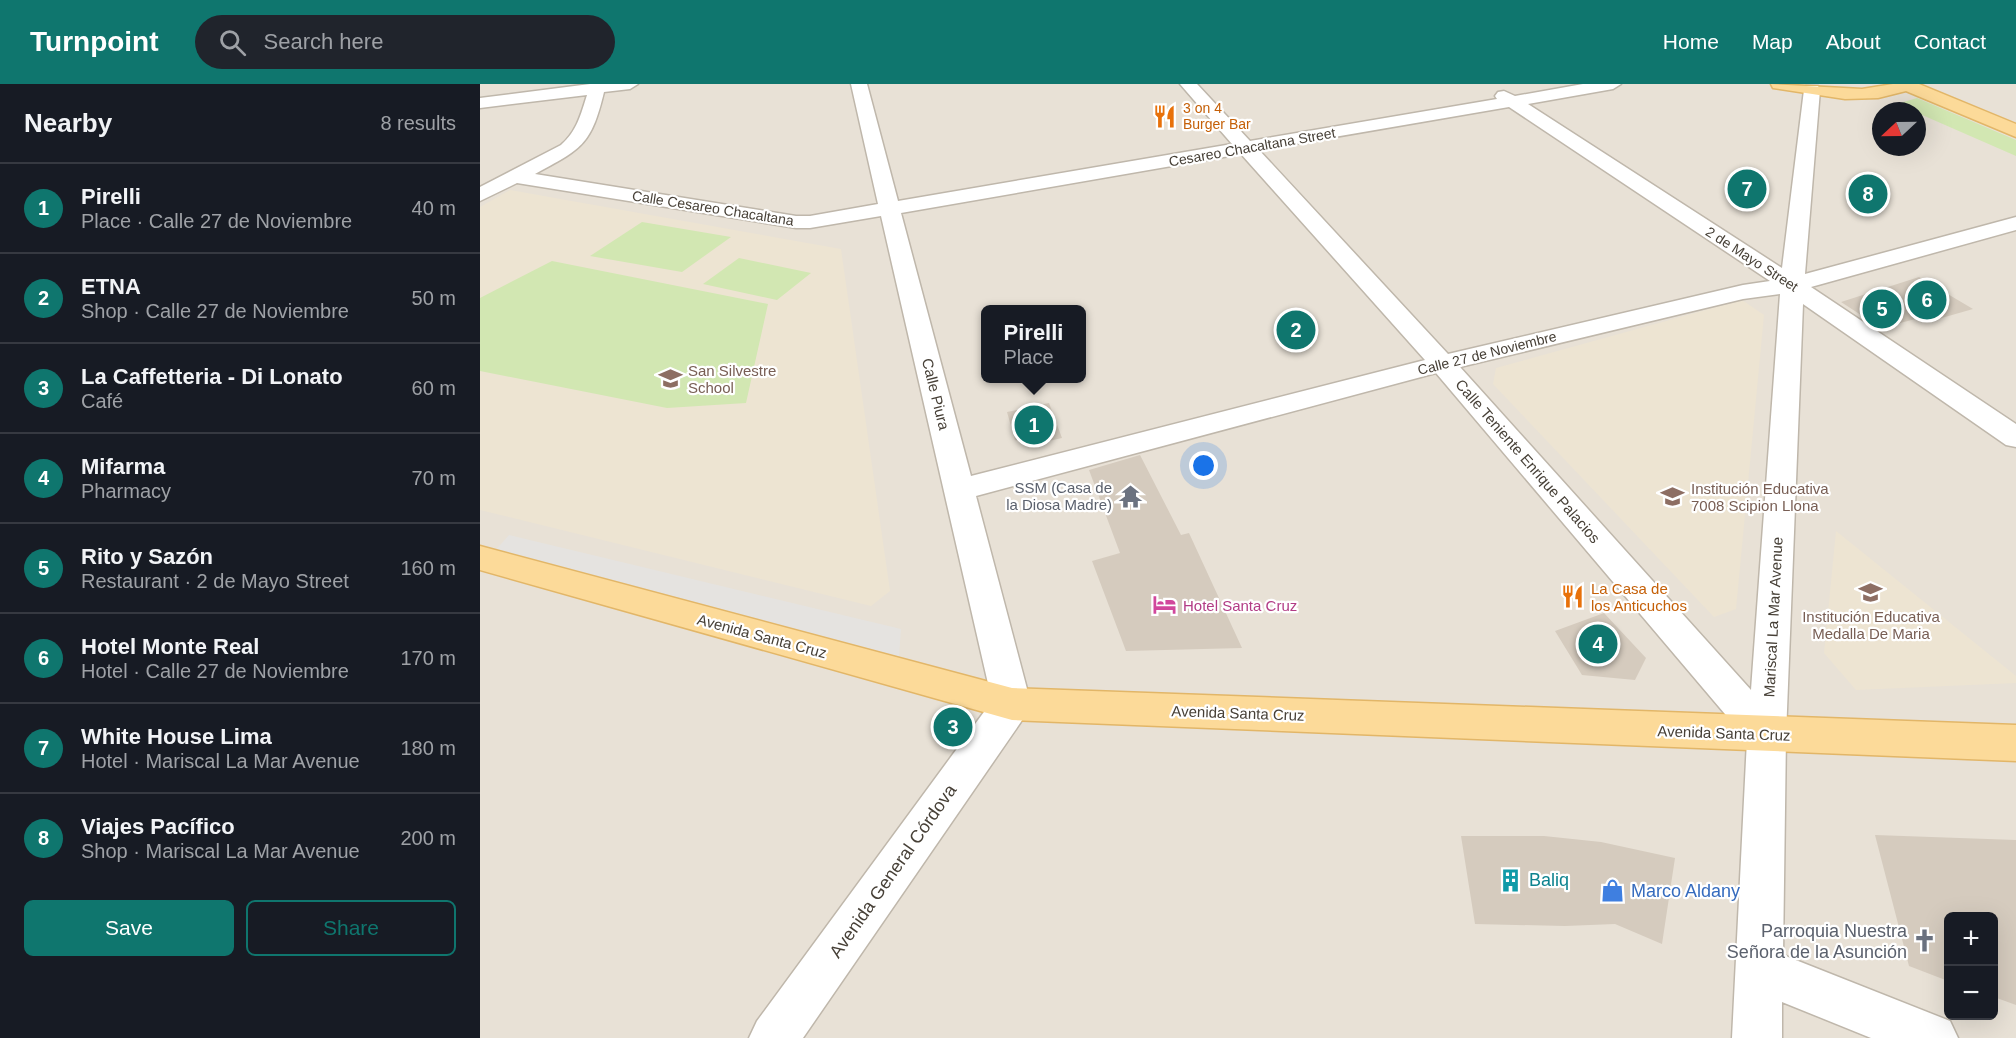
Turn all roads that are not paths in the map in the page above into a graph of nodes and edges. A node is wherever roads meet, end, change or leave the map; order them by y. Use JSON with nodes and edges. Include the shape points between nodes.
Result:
{"nodes":[{"id":1,"x":630,"y":84,"type":"edge"},
{"id":2,"x":859,"y":84,"type":"edge"},
{"id":3,"x":1188,"y":84,"type":"edge"},
{"id":4,"x":1485,"y":84,"type":"edge"},
{"id":5,"x":1613,"y":84,"type":"edge"},
{"id":6,"x":1779,"y":84,"type":"edge"},
{"id":7,"x":1908,"y":85,"type":"edge"},
{"id":8,"x":597,"y":86,"type":"edge"},
{"id":9,"x":1812,"y":90,"type":"junction"},
{"id":10,"x":1874,"y":92,"type":"junction"},
{"id":11,"x":1512,"y":102,"type":"junction"},
{"id":12,"x":1896,"y":102,"type":"edge"},
{"id":13,"x":480,"y":103,"type":"edge"},
{"id":14,"x":2016,"y":131,"type":"edge"},
{"id":15,"x":578,"y":142,"type":"junction"},
{"id":16,"x":1246,"y":148,"type":"junction"},
{"id":17,"x":515,"y":177,"type":"junction"},
{"id":18,"x":571,"y":185,"type":"junction"},
{"id":19,"x":480,"y":195,"type":"edge"},
{"id":20,"x":890,"y":210,"type":"junction"},
{"id":21,"x":2016,"y":223,"type":"edge"},
{"id":22,"x":1792,"y":285,"type":"junction"},
{"id":23,"x":1442,"y":363,"type":"junction"},
{"id":24,"x":2014,"y":436,"type":"edge"},
{"id":25,"x":959,"y":490,"type":"junction"},
{"id":26,"x":480,"y":558,"type":"edge"},
{"id":27,"x":1012,"y":704,"type":"junction"},
{"id":28,"x":1767,"y":735,"type":"junction"},
{"id":29,"x":2016,"y":743,"type":"edge"},
{"id":30,"x":1760,"y":970,"type":"junction"},
{"id":31,"x":774,"y":1038,"type":"edge"},
{"id":32,"x":1757,"y":1038,"type":"edge"},
{"id":33,"x":1933,"y":1038,"type":"edge"}],
"edges":[{"from":1,"to":8,"type":"street"},
{"from":2,"to":20,"type":"street","name":"Calle Piura"},
{"from":3,"to":16,"type":"street","name":"Calle Teniente Enrique Palacios"},
{"from":4,"to":11,"type":"street","name":"2 de Mayo Street"},
{"from":5,"to":11,"type":"street","name":"Cesareo Chacaltana Street"},
{"from":6,"to":9,"type":"main road"},
{"from":7,"to":10,"type":"main road"},
{"from":7,"to":14,"type":"main road"},
{"from":8,"to":13,"type":"street"},
{"from":8,"to":15,"type":"street","via":[[588,127]]},
{"from":9,"to":10,"type":"main road"},
{"from":9,"to":22,"type":"street","name":"Mariscal La Mar Avenue"},
{"from":10,"to":12,"type":"main road"},
{"from":11,"to":16,"type":"street","name":"Cesareo Chacaltana Street"},
{"from":11,"to":22,"type":"street","name":"2 de Mayo Street"},
{"from":15,"to":17,"type":"street"},
{"from":15,"to":18,"type":"street"},
{"from":16,"to":20,"type":"street","name":"Cesareo Chacaltana Street"},
{"from":16,"to":23,"type":"street","name":"Calle Teniente Enrique Palacios"},
{"from":17,"to":18,"type":"street","name":"Calle Cesareo Chacaltana"},
{"from":17,"to":19,"type":"street"},
{"from":18,"to":20,"type":"street","name":"Calle Cesareo Chacaltana","via":[[802,222]]},
{"from":20,"to":25,"type":"street","name":"Calle Piura"},
{"from":21,"to":22,"type":"street","name":"Calle 27 de Noviembre"},
{"from":22,"to":23,"type":"street","name":"Calle 27 de Noviembre","via":[[1743,292]]},
{"from":22,"to":24,"type":"street","name":"2 de Mayo Street"},
{"from":22,"to":28,"type":"street","name":"Mariscal La Mar Avenue"},
{"from":23,"to":25,"type":"street","name":"Calle 27 de Noviembre"},
{"from":23,"to":28,"type":"street","name":"Calle Teniente Enrique Palacios"},
{"from":25,"to":27,"type":"street","name":"Calle Piura"},
{"from":26,"to":27,"type":"main road","name":"Avenida Santa Cruz"},
{"from":27,"to":28,"type":"main road","name":"Avenida Santa Cruz"},
{"from":27,"to":31,"type":"street","name":"Avenida General Córdova"},
{"from":28,"to":29,"type":"main road","name":"Avenida Santa Cruz"},
{"from":28,"to":30,"type":"street","name":"Mariscal La Mar Avenue"},
{"from":30,"to":32,"type":"street","name":"Mariscal La Mar Avenue"},
{"from":30,"to":33,"type":"street"}]}
